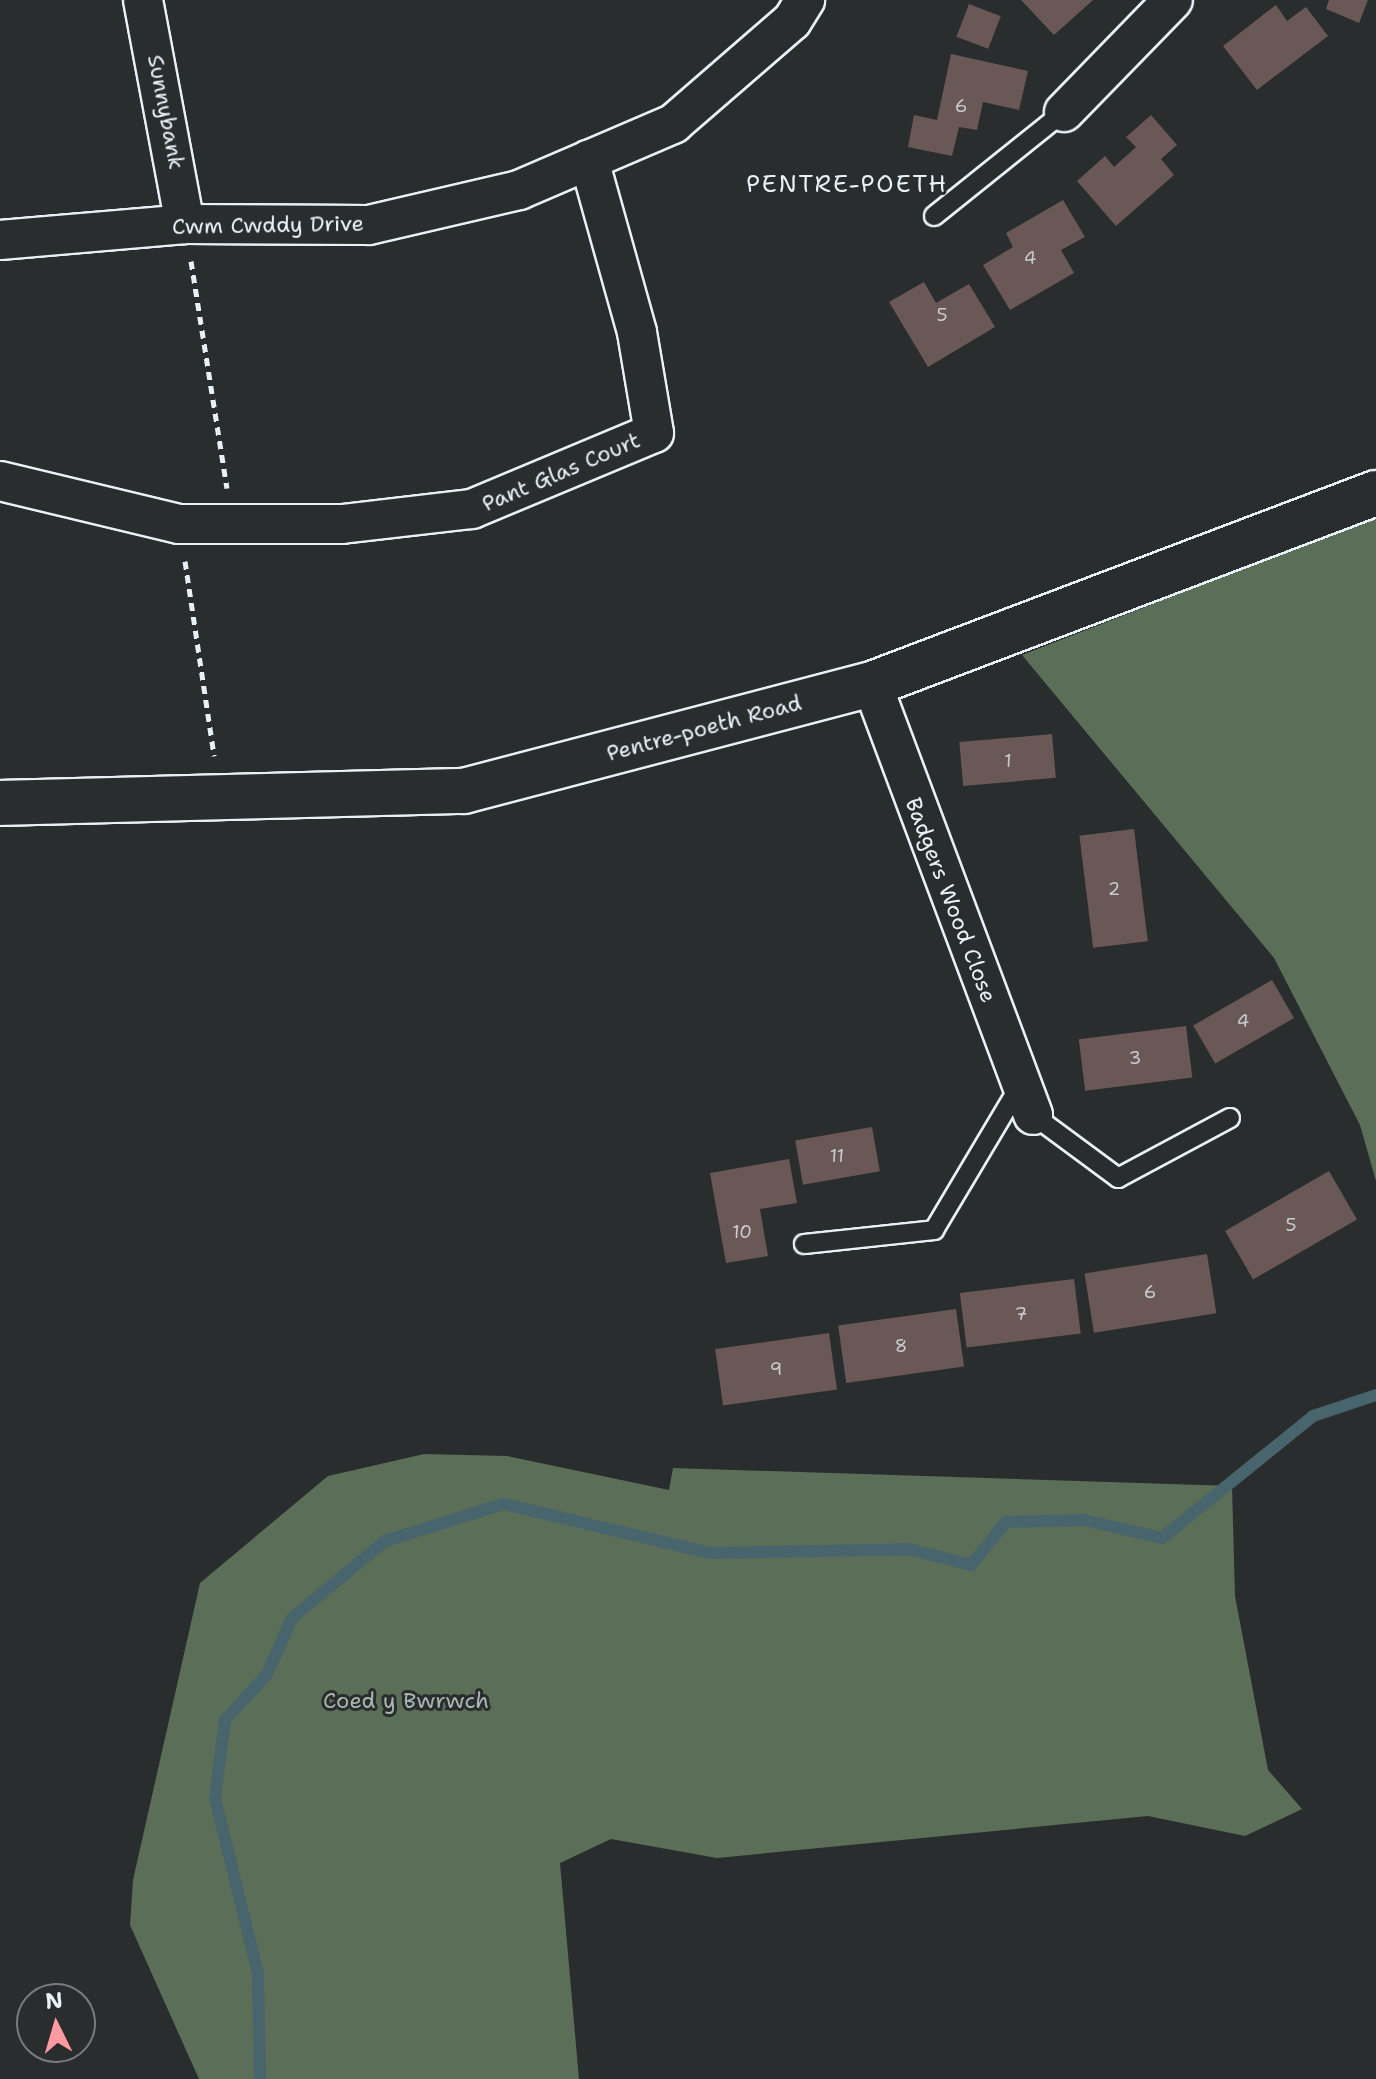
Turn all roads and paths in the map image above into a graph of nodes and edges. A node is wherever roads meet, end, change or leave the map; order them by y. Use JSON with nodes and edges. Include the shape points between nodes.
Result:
{"nodes":[{"id":1,"x":143,"y":0,"type":"edge"},
{"id":2,"x":805,"y":0,"type":"edge"},
{"id":3,"x":1173,"y":0,"type":"edge"},
{"id":4,"x":1064,"y":112,"type":"joint"},
{"id":5,"x":589,"y":160,"type":"junction"},
{"id":6,"x":934,"y":216,"type":"dead end"},
{"id":7,"x":185,"y":224,"type":"junction"},
{"id":8,"x":0,"y":240,"type":"edge"},
{"id":9,"x":0,"y":481,"type":"edge"},
{"id":10,"x":1376,"y":493,"type":"edge"},
{"id":11,"x":179,"y":524,"type":"junction"},
{"id":12,"x":233,"y":524,"type":"junction"},
{"id":13,"x":872,"y":684,"type":"junction"},
{"id":14,"x":221,"y":800,"type":"junction"},
{"id":15,"x":0,"y":803,"type":"edge"},
{"id":16,"x":1027,"y":1099,"type":"junction"},
{"id":17,"x":1230,"y":1118,"type":"dead end"},
{"id":18,"x":804,"y":1244,"type":"dead end"}],
"edges":[{"from":1,"to":7,"type":"street","name":"Sunnybank"},
{"from":2,"to":5,"type":"street","name":"Cwm Cwddy Drive","via":[[792,21],[673,124]]},
{"from":3,"to":4,"type":"street"},
{"from":4,"to":6,"type":"lane"},
{"from":5,"to":7,"type":"street","name":"Cwm Cwddy Drive","via":[[519,190],[369,225]]},
{"from":5,"to":12,"type":"street","name":"Pant Glas Court","via":[[637,332],[654,433],[472,509],[342,524]]},
{"from":7,"to":8,"type":"street","name":"Cwm Cwddy Drive"},
{"from":7,"to":12,"type":"path"},
{"from":9,"to":11,"type":"street","name":"Pant Glas Court"},
{"from":10,"to":13,"type":"street","name":"Pentre-poeth Road"},
{"from":11,"to":12,"type":"street","name":"Pant Glas Court"},
{"from":11,"to":14,"type":"path"},
{"from":13,"to":14,"type":"street","name":"Pentre-poeth Road","via":[[464,791]]},
{"from":13,"to":16,"type":"street","name":"Badgers Wood Close"},
{"from":14,"to":15,"type":"street","name":"Pentre-poeth Road"},
{"from":16,"to":17,"type":"lane","via":[[1118,1178]]},
{"from":16,"to":18,"type":"lane","via":[[934,1230]]}]}
